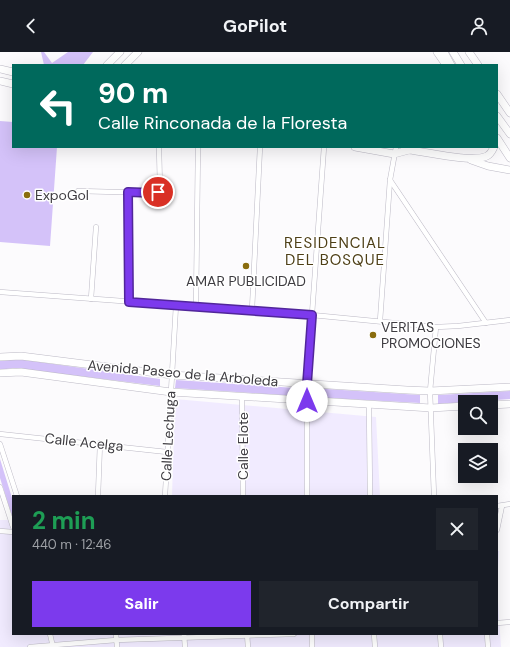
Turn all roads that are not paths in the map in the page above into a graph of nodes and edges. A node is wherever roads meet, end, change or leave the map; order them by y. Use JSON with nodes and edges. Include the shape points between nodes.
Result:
{"nodes":[{"id":1,"x":120,"y":52,"type":"edge"},
{"id":2,"x":131,"y":52,"type":"edge"},
{"id":3,"x":138,"y":52,"type":"edge"},
{"id":4,"x":437,"y":52,"type":"edge"},
{"id":5,"x":444,"y":52,"type":"edge"},
{"id":6,"x":452,"y":52,"type":"edge"},
{"id":7,"x":458,"y":52,"type":"edge"},
{"id":8,"x":469,"y":52,"type":"edge"},
{"id":9,"x":108,"y":64,"type":"edge"},
{"id":10,"x":125,"y":64,"type":"edge"},
{"id":11,"x":126,"y":64,"type":"edge"},
{"id":12,"x":445,"y":64,"type":"edge"},
{"id":13,"x":450,"y":64,"type":"edge"},
{"id":14,"x":462,"y":64,"type":"edge"},
{"id":15,"x":463,"y":64,"type":"edge"},
{"id":16,"x":477,"y":64,"type":"edge"},
{"id":17,"x":0,"y":69,"type":"edge"},
{"id":18,"x":12,"y":72,"type":"edge"},
{"id":19,"x":0,"y":81,"type":"edge"},
{"id":20,"x":12,"y":84,"type":"edge"},
{"id":21,"x":498,"y":95,"type":"edge"},
{"id":22,"x":510,"y":113,"type":"edge"},
{"id":23,"x":498,"y":117,"type":"edge"},
{"id":24,"x":510,"y":134,"type":"edge"},
{"id":25,"x":498,"y":140,"type":"edge"},
{"id":26,"x":159,"y":148,"type":"edge"},
{"id":27,"x":198,"y":148,"type":"edge"},
{"id":28,"x":260,"y":148,"type":"edge"},
{"id":29,"x":324,"y":148,"type":"edge"},
{"id":30,"x":368,"y":148,"type":"edge"},
{"id":31,"x":406,"y":148,"type":"edge"},
{"id":32,"x":494,"y":148,"type":"edge"},
{"id":33,"x":395,"y":150,"type":"edge"},
{"id":34,"x":465,"y":158,"type":"junction"},
{"id":35,"x":510,"y":158,"type":"edge"},
{"id":36,"x":510,"y":170,"type":"edge"},
{"id":37,"x":390,"y":180,"type":"junction"},
{"id":38,"x":78,"y":191,"type":"dead end"},
{"id":39,"x":128,"y":192,"type":"junction"},
{"id":40,"x":96,"y":227,"type":"dead end"},
{"id":41,"x":0,"y":292,"type":"edge"},
{"id":42,"x":91,"y":299,"type":"junction"},
{"id":43,"x":129,"y":302,"type":"junction"},
{"id":44,"x":176,"y":305,"type":"junction"},
{"id":45,"x":196,"y":306,"type":"junction"},
{"id":46,"x":252,"y":310,"type":"junction"},
{"id":47,"x":312,"y":315,"type":"junction"},
{"id":48,"x":510,"y":320,"type":"edge"},
{"id":49,"x":380,"y":321,"type":"junction"},
{"id":50,"x":486,"y":323,"type":"junction"},
{"id":51,"x":436,"y":326,"type":"junction"},
{"id":52,"x":0,"y":357,"type":"edge"},
{"id":53,"x":0,"y":373,"type":"edge"},
{"id":54,"x":172,"y":375,"type":"junction"},
{"id":55,"x":307,"y":384,"type":"junction"},
{"id":56,"x":510,"y":387,"type":"edge"},
{"id":57,"x":430,"y":391,"type":"junction"},
{"id":58,"x":171,"y":392,"type":"junction"},
{"id":59,"x":242,"y":397,"type":"junction"},
{"id":60,"x":307,"y":401,"type":"junction"},
{"id":61,"x":510,"y":404,"type":"edge"},
{"id":62,"x":369,"y":405,"type":"junction"},
{"id":63,"x":498,"y":405,"type":"edge"},
{"id":64,"x":458,"y":406,"type":"edge"},
{"id":65,"x":431,"y":408,"type":"junction"},
{"id":66,"x":0,"y":434,"type":"edge"},
{"id":67,"x":0,"y":444,"type":"edge"},
{"id":68,"x":100,"y":444,"type":"junction"},
{"id":69,"x":167,"y":452,"type":"junction"},
{"id":70,"x":0,"y":487,"type":"edge"},
{"id":71,"x":17,"y":495,"type":"edge"},
{"id":72,"x":98,"y":495,"type":"edge"},
{"id":73,"x":165,"y":495,"type":"edge"},
{"id":74,"x":243,"y":495,"type":"edge"},
{"id":75,"x":308,"y":495,"type":"edge"},
{"id":76,"x":370,"y":495,"type":"edge"},
{"id":77,"x":434,"y":495,"type":"edge"},
{"id":78,"x":510,"y":504,"type":"edge"},
{"id":79,"x":499,"y":506,"type":"edge"},
{"id":80,"x":498,"y":518,"type":"edge"},
{"id":81,"x":12,"y":524,"type":"edge"},
{"id":82,"x":0,"y":531,"type":"edge"},
{"id":83,"x":12,"y":532,"type":"edge"},
{"id":84,"x":510,"y":622,"type":"edge"},
{"id":85,"x":498,"y":623,"type":"edge"},
{"id":86,"x":50,"y":635,"type":"edge"},
{"id":87,"x":116,"y":635,"type":"edge"},
{"id":88,"x":248,"y":635,"type":"edge"},
{"id":89,"x":312,"y":635,"type":"edge"},
{"id":90,"x":374,"y":635,"type":"edge"},
{"id":91,"x":440,"y":635,"type":"edge"},
{"id":92,"x":487,"y":635,"type":"edge"},
{"id":93,"x":184,"y":636,"type":"edge"},
{"id":94,"x":116,"y":640,"type":"junction"},
{"id":95,"x":53,"y":646,"type":"edge"},
{"id":96,"x":30,"y":647,"type":"edge"},
{"id":97,"x":117,"y":647,"type":"edge"},
{"id":98,"x":185,"y":647,"type":"edge"},
{"id":99,"x":248,"y":647,"type":"edge"},
{"id":100,"x":312,"y":647,"type":"edge"},
{"id":101,"x":375,"y":647,"type":"edge"},
{"id":102,"x":440,"y":647,"type":"edge"},
{"id":103,"x":488,"y":647,"type":"edge"}],
"edges":[{"from":1,"to":9,"type":"street"},
{"from":2,"to":10,"type":"street"},
{"from":3,"to":11,"type":"street"},
{"from":4,"to":12,"type":"street"},
{"from":5,"to":13,"type":"street"},
{"from":6,"to":14,"type":"street"},
{"from":7,"to":15,"type":"street"},
{"from":8,"to":16,"type":"street"},
{"from":17,"to":18,"type":"street"},
{"from":19,"to":20,"type":"street"},
{"from":21,"to":22,"type":"street"},
{"from":23,"to":24,"type":"street"},
{"from":25,"to":35,"type":"street"},
{"from":26,"to":39,"type":"street","via":[[158,192]]},
{"from":27,"to":45,"type":"street"},
{"from":28,"to":46,"type":"street"},
{"from":29,"to":47,"type":"street"},
{"from":30,"to":33,"type":"street"},
{"from":31,"to":33,"type":"street"},
{"from":31,"to":34,"type":"street"},
{"from":32,"to":34,"type":"street","via":[[491,154],[482,158]]},
{"from":33,"to":37,"type":"street"},
{"from":34,"to":36,"type":"street"},
{"from":37,"to":49,"type":"street"},
{"from":37,"to":50,"type":"street"},
{"from":38,"to":39,"type":"street"},
{"from":39,"to":43,"type":"street"},
{"from":40,"to":42,"type":"street"},
{"from":41,"to":42,"type":"street"},
{"from":42,"to":43,"type":"street"},
{"from":43,"to":44,"type":"street"},
{"from":44,"to":45,"type":"street"},
{"from":44,"to":54,"type":"street","name":"Calle Lechuga"},
{"from":45,"to":46,"type":"street"},
{"from":46,"to":47,"type":"street"},
{"from":47,"to":49,"type":"street"},
{"from":47,"to":55,"type":"street"},
{"from":48,"to":50,"type":"street"},
{"from":49,"to":51,"type":"street"},
{"from":50,"to":51,"type":"street"},
{"from":51,"to":57,"type":"street"},
{"from":52,"to":54,"type":"street","name":"Avenida Paseo de la Arboleda","via":[[21,356]]},
{"from":53,"to":58,"type":"street","name":"Avenida Paseo de la Arboleda","via":[[21,372]]},
{"from":54,"to":55,"type":"street","name":"Avenida Paseo de la Arboleda"},
{"from":54,"to":58,"type":"street","name":"Calle Lechuga"},
{"from":55,"to":57,"type":"street","name":"Avenida Paseo de la Arboleda"},
{"from":55,"to":60,"type":"street"},
{"from":56,"to":57,"type":"street","name":"Avenida Paseo de la Arboleda"},
{"from":57,"to":65,"type":"street"},
{"from":58,"to":59,"type":"street","name":"Avenida Paseo de la Arboleda"},
{"from":58,"to":69,"type":"street","name":"Calle Lechuga"},
{"from":59,"to":60,"type":"street","name":"Avenida Paseo de la Arboleda"},
{"from":59,"to":74,"type":"street","name":"Calle Elote"},
{"from":60,"to":62,"type":"street","name":"Avenida Paseo de la Arboleda"},
{"from":60,"to":75,"type":"street"},
{"from":61,"to":63,"type":"street"},
{"from":62,"to":65,"type":"street","name":"Avenida Paseo de la Arboleda"},
{"from":62,"to":76,"type":"street"},
{"from":64,"to":65,"type":"street","name":"Avenida Paseo de la Arboleda"},
{"from":65,"to":77,"type":"street"},
{"from":66,"to":68,"type":"street","name":"Calle Acelga"},
{"from":67,"to":71,"type":"street"},
{"from":68,"to":69,"type":"street","name":"Calle Acelga"},
{"from":68,"to":72,"type":"street"},
{"from":69,"to":73,"type":"street","name":"Calle Lechuga"},
{"from":70,"to":81,"type":"street"},
{"from":78,"to":79,"type":"street"},
{"from":79,"to":80,"type":"street"},
{"from":82,"to":83,"type":"street"},
{"from":84,"to":85,"type":"street"},
{"from":86,"to":95,"type":"street"},
{"from":87,"to":94,"type":"street"},
{"from":88,"to":93,"type":"street"},
{"from":88,"to":99,"type":"street"},
{"from":89,"to":100,"type":"street"},
{"from":90,"to":101,"type":"street"},
{"from":91,"to":102,"type":"street"},
{"from":92,"to":103,"type":"street"},
{"from":93,"to":94,"type":"street"},
{"from":93,"to":98,"type":"street"},
{"from":94,"to":95,"type":"street"},
{"from":94,"to":97,"type":"street"},
{"from":95,"to":96,"type":"street"}]}
